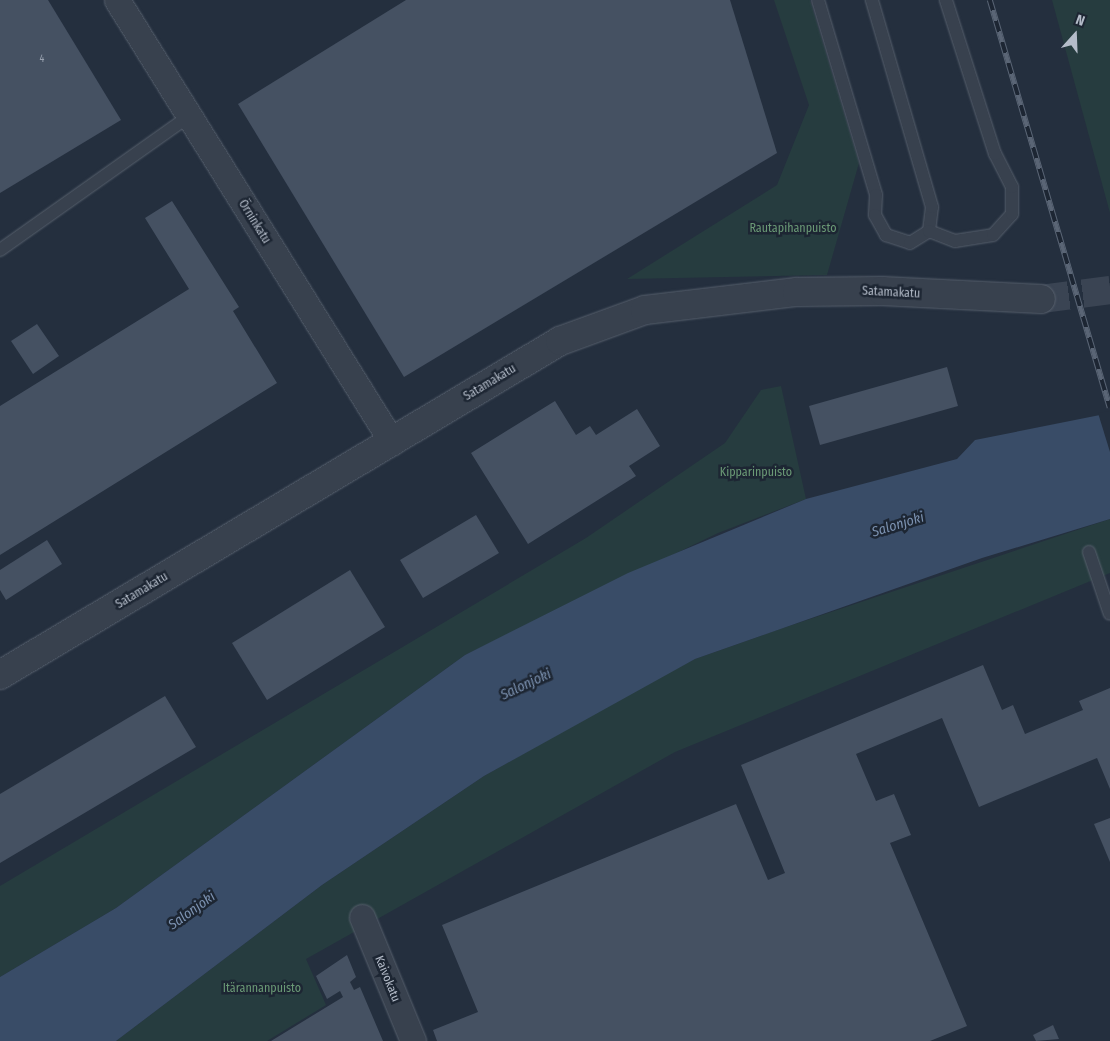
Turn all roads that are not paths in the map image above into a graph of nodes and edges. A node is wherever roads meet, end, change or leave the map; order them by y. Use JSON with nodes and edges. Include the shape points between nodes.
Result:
{"nodes":[{"id":1,"x":117,"y":0,"type":"edge"},
{"id":2,"x":818,"y":0,"type":"edge"},
{"id":3,"x":872,"y":0,"type":"edge"},
{"id":4,"x":946,"y":0,"type":"edge"},
{"id":5,"x":188,"y":117,"type":"junction"},
{"id":6,"x":929,"y":231,"type":"junction"},
{"id":7,"x":0,"y":250,"type":"edge"},
{"id":8,"x":1041,"y":299,"type":"tunnel mouth"},
{"id":9,"x":392,"y":442,"type":"junction"},
{"id":10,"x":1090,"y":552,"type":"dead end"},
{"id":11,"x":1110,"y":614,"type":"edge"},
{"id":12,"x":0,"y":675,"type":"edge"},
{"id":13,"x":362,"y":917,"type":"dead end"},
{"id":14,"x":413,"y":1041,"type":"edge"}],
"edges":[{"from":1,"to":5,"type":"street","name":"Örninkatu"},
{"from":2,"to":6,"type":"lane","via":[[876,195],[876,215],[886,234],[910,243]]},
{"from":3,"to":6,"type":"lane","via":[[932,207]]},
{"from":4,"to":6,"type":"lane","via":[[995,154],[1012,187],[1012,214],[993,235],[955,241]]},
{"from":5,"to":7,"type":"lane"},
{"from":5,"to":9,"type":"street","name":"Örninkatu"},
{"from":8,"to":9,"type":"street","name":"Satamakatu","via":[[882,290],[797,292],[645,310],[560,341]]},
{"from":9,"to":12,"type":"street","name":"Satamakatu"},
{"from":10,"to":11,"type":"lane"},
{"from":13,"to":14,"type":"street","name":"Kaivokatu"}]}
